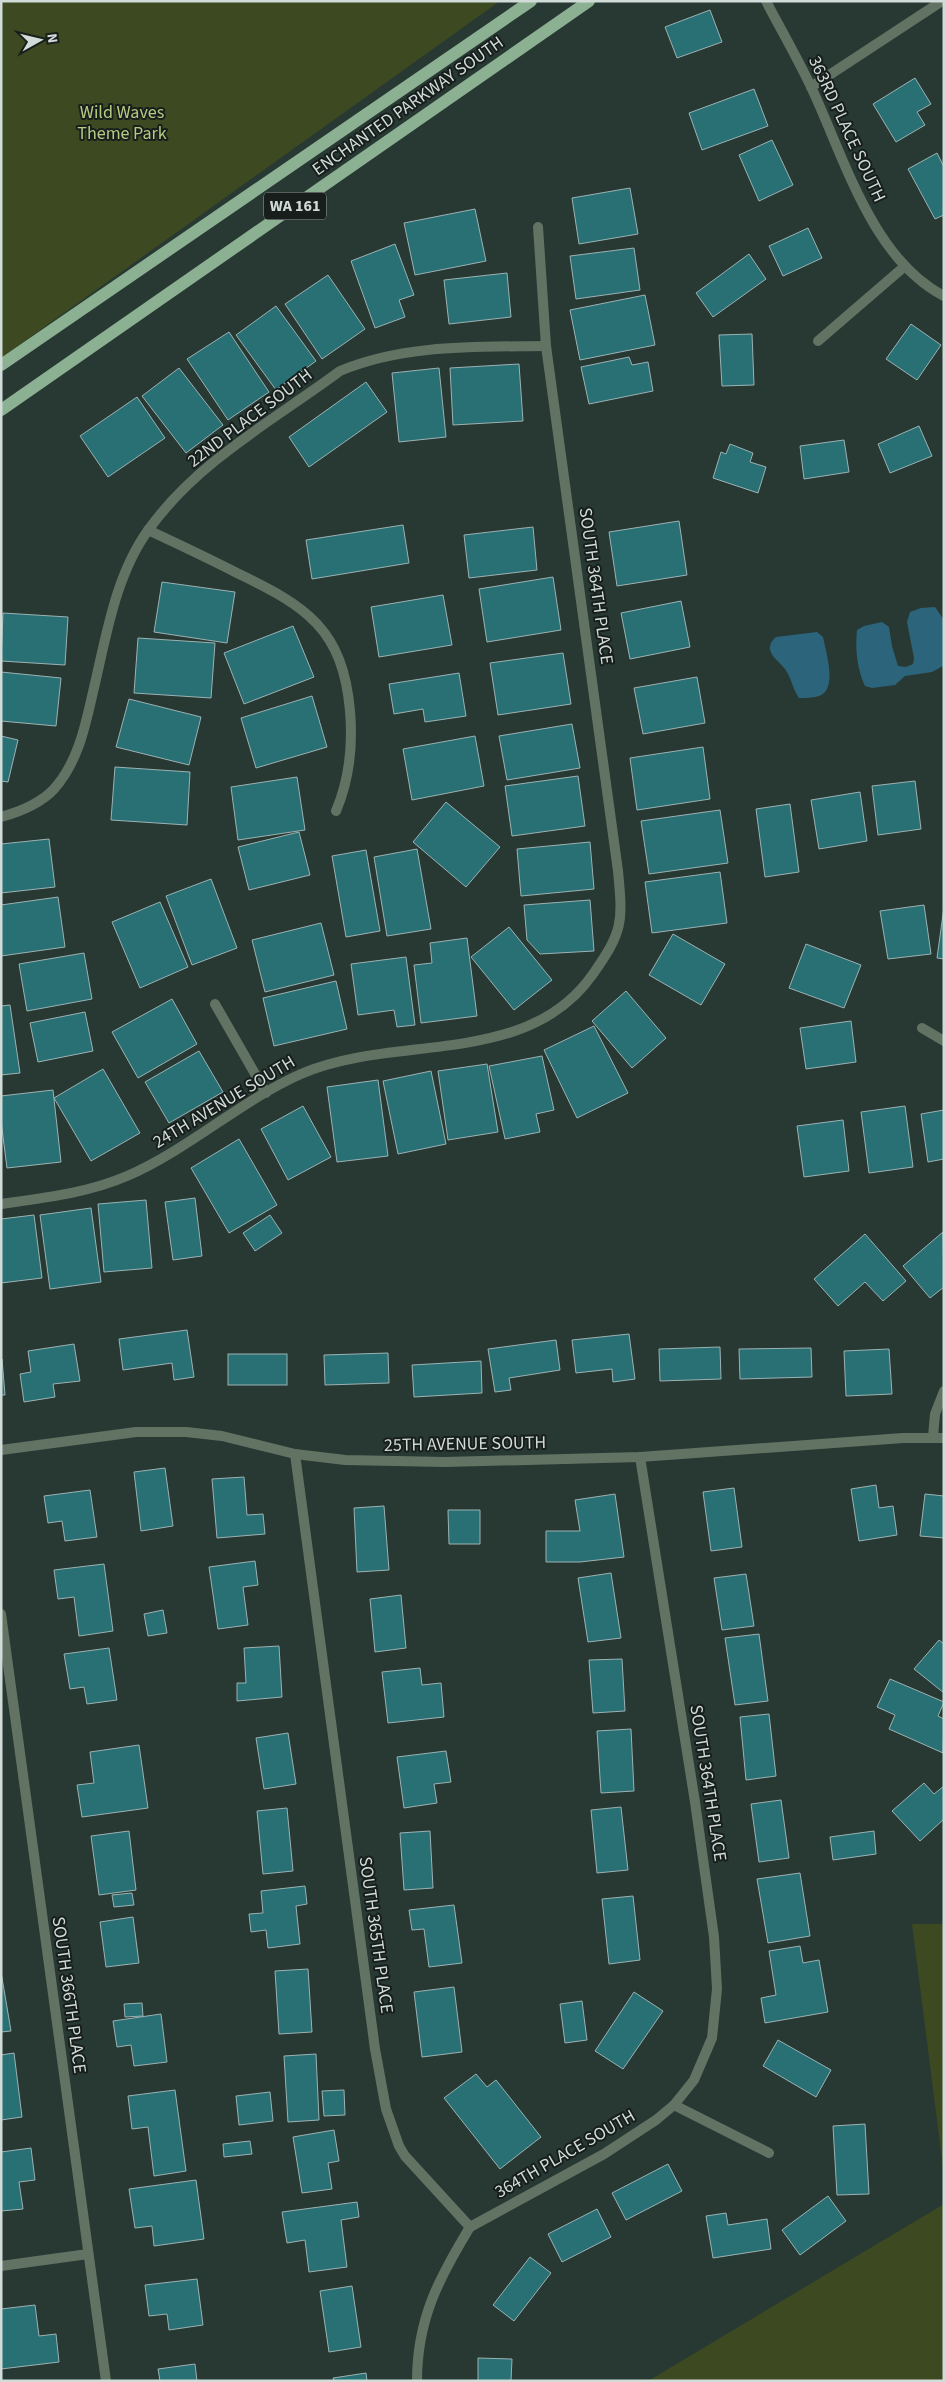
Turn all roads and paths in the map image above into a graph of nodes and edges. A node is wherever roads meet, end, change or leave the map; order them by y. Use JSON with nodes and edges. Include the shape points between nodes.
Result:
{"nodes":[{"id":1,"x":532,"y":1,"type":"edge"},
{"id":2,"x":589,"y":1,"type":"edge"},
{"id":3,"x":766,"y":1,"type":"edge"},
{"id":4,"x":942,"y":1,"type":"edge"},
{"id":5,"x":811,"y":87,"type":"junction"},
{"id":6,"x":538,"y":228,"type":"dead end"},
{"id":7,"x":905,"y":266,"type":"junction"},
{"id":8,"x":944,"y":296,"type":"edge"},
{"id":9,"x":818,"y":341,"type":"dead end"},
{"id":10,"x":546,"y":346,"type":"junction"},
{"id":11,"x":1,"y":365,"type":"edge"},
{"id":12,"x":1,"y":410,"type":"edge"},
{"id":13,"x":148,"y":530,"type":"junction"},
{"id":14,"x":336,"y":811,"type":"dead end"},
{"id":15,"x":1,"y":817,"type":"edge"},
{"id":16,"x":612,"y":946,"type":"joint"},
{"id":17,"x":215,"y":1004,"type":"dead end"},
{"id":18,"x":922,"y":1028,"type":"dead end"},
{"id":19,"x":944,"y":1042,"type":"edge"},
{"id":20,"x":266,"y":1093,"type":"junction"},
{"id":21,"x":1,"y":1204,"type":"edge"},
{"id":22,"x":944,"y":1391,"type":"edge"},
{"id":23,"x":939,"y":1438,"type":"edge"},
{"id":24,"x":1,"y":1450,"type":"edge"},
{"id":25,"x":295,"y":1454,"type":"junction"},
{"id":26,"x":640,"y":1457,"type":"junction"},
{"id":27,"x":1,"y":1614,"type":"edge"},
{"id":28,"x":674,"y":2105,"type":"junction"},
{"id":29,"x":769,"y":2153,"type":"dead end"},
{"id":30,"x":470,"y":2227,"type":"junction"},
{"id":31,"x":88,"y":2254,"type":"junction"},
{"id":32,"x":1,"y":2266,"type":"edge"},
{"id":33,"x":106,"y":2381,"type":"edge"},
{"id":34,"x":416,"y":2381,"type":"edge"}],
"edges":[{"from":1,"to":11,"type":"main road","name":"ENCHANTED PARKWAY SOUTH","number":"WA 161"},
{"from":2,"to":12,"type":"main road","name":"ENCHANTED PARKWAY SOUTH","number":"WA 161"},
{"from":3,"to":5,"type":"street","name":"363RD PLACE SOUTH"},
{"from":4,"to":5,"type":"street"},
{"from":5,"to":7,"type":"street","name":"363RD PLACE SOUTH","via":[[866,209]]},
{"from":6,"to":10,"type":"street","name":"SOUTH 364TH PLACE"},
{"from":7,"to":8,"type":"street","name":"363RD PLACE SOUTH"},
{"from":7,"to":9,"type":"street"},
{"from":10,"to":13,"type":"street","name":"22ND PLACE SOUTH","via":[[418,352],[359,364],[340,372],[212,462]]},
{"from":10,"to":16,"type":"street","name":"SOUTH 364TH PLACE","via":[[618,871],[621,915]]},
{"from":13,"to":14,"type":"street","via":[[291,600],[322,628],[340,662],[350,709],[351,761]]},
{"from":13,"to":15,"type":"street","name":"22ND PLACE SOUTH","via":[[117,596],[86,722],[72,762],[52,791],[20,811]]},
{"from":16,"to":20,"type":"street","name":"24TH AVENUE SOUTH","via":[[574,996],[552,1013],[524,1027],[490,1038],[341,1061],[300,1074]]},
{"from":17,"to":20,"type":"street"},
{"from":18,"to":19,"type":"street"},
{"from":20,"to":21,"type":"street","name":"24TH AVENUE SOUTH","via":[[128,1176],[83,1190]]},
{"from":22,"to":23,"type":"street","via":[[935,1414]]},
{"from":23,"to":26,"type":"street","name":"25TH AVENUE SOUTH"},
{"from":24,"to":25,"type":"street","name":"25TH AVENUE SOUTH","via":[[136,1432],[186,1432],[222,1436]]},
{"from":25,"to":26,"type":"street","name":"25TH AVENUE SOUTH","via":[[413,1463]]},
{"from":25,"to":30,"type":"street","name":"SOUTH 365TH PLACE","via":[[373,2039],[386,2109],[393,2134],[405,2156]]},
{"from":26,"to":28,"type":"street","name":"SOUTH 364TH PLACE","via":[[695,1802],[717,1968],[717,2007],[712,2038],[694,2080]]},
{"from":27,"to":31,"type":"street","name":"SOUTH 366TH PLACE"},
{"from":28,"to":29,"type":"street"},
{"from":28,"to":30,"type":"street","name":"364TH PLACE SOUTH","via":[[610,2149]]},
{"from":30,"to":34,"type":"street","via":[[441,2275],[424,2322]]},
{"from":31,"to":32,"type":"street"},
{"from":31,"to":33,"type":"street","name":"SOUTH 366TH PLACE"}]}
